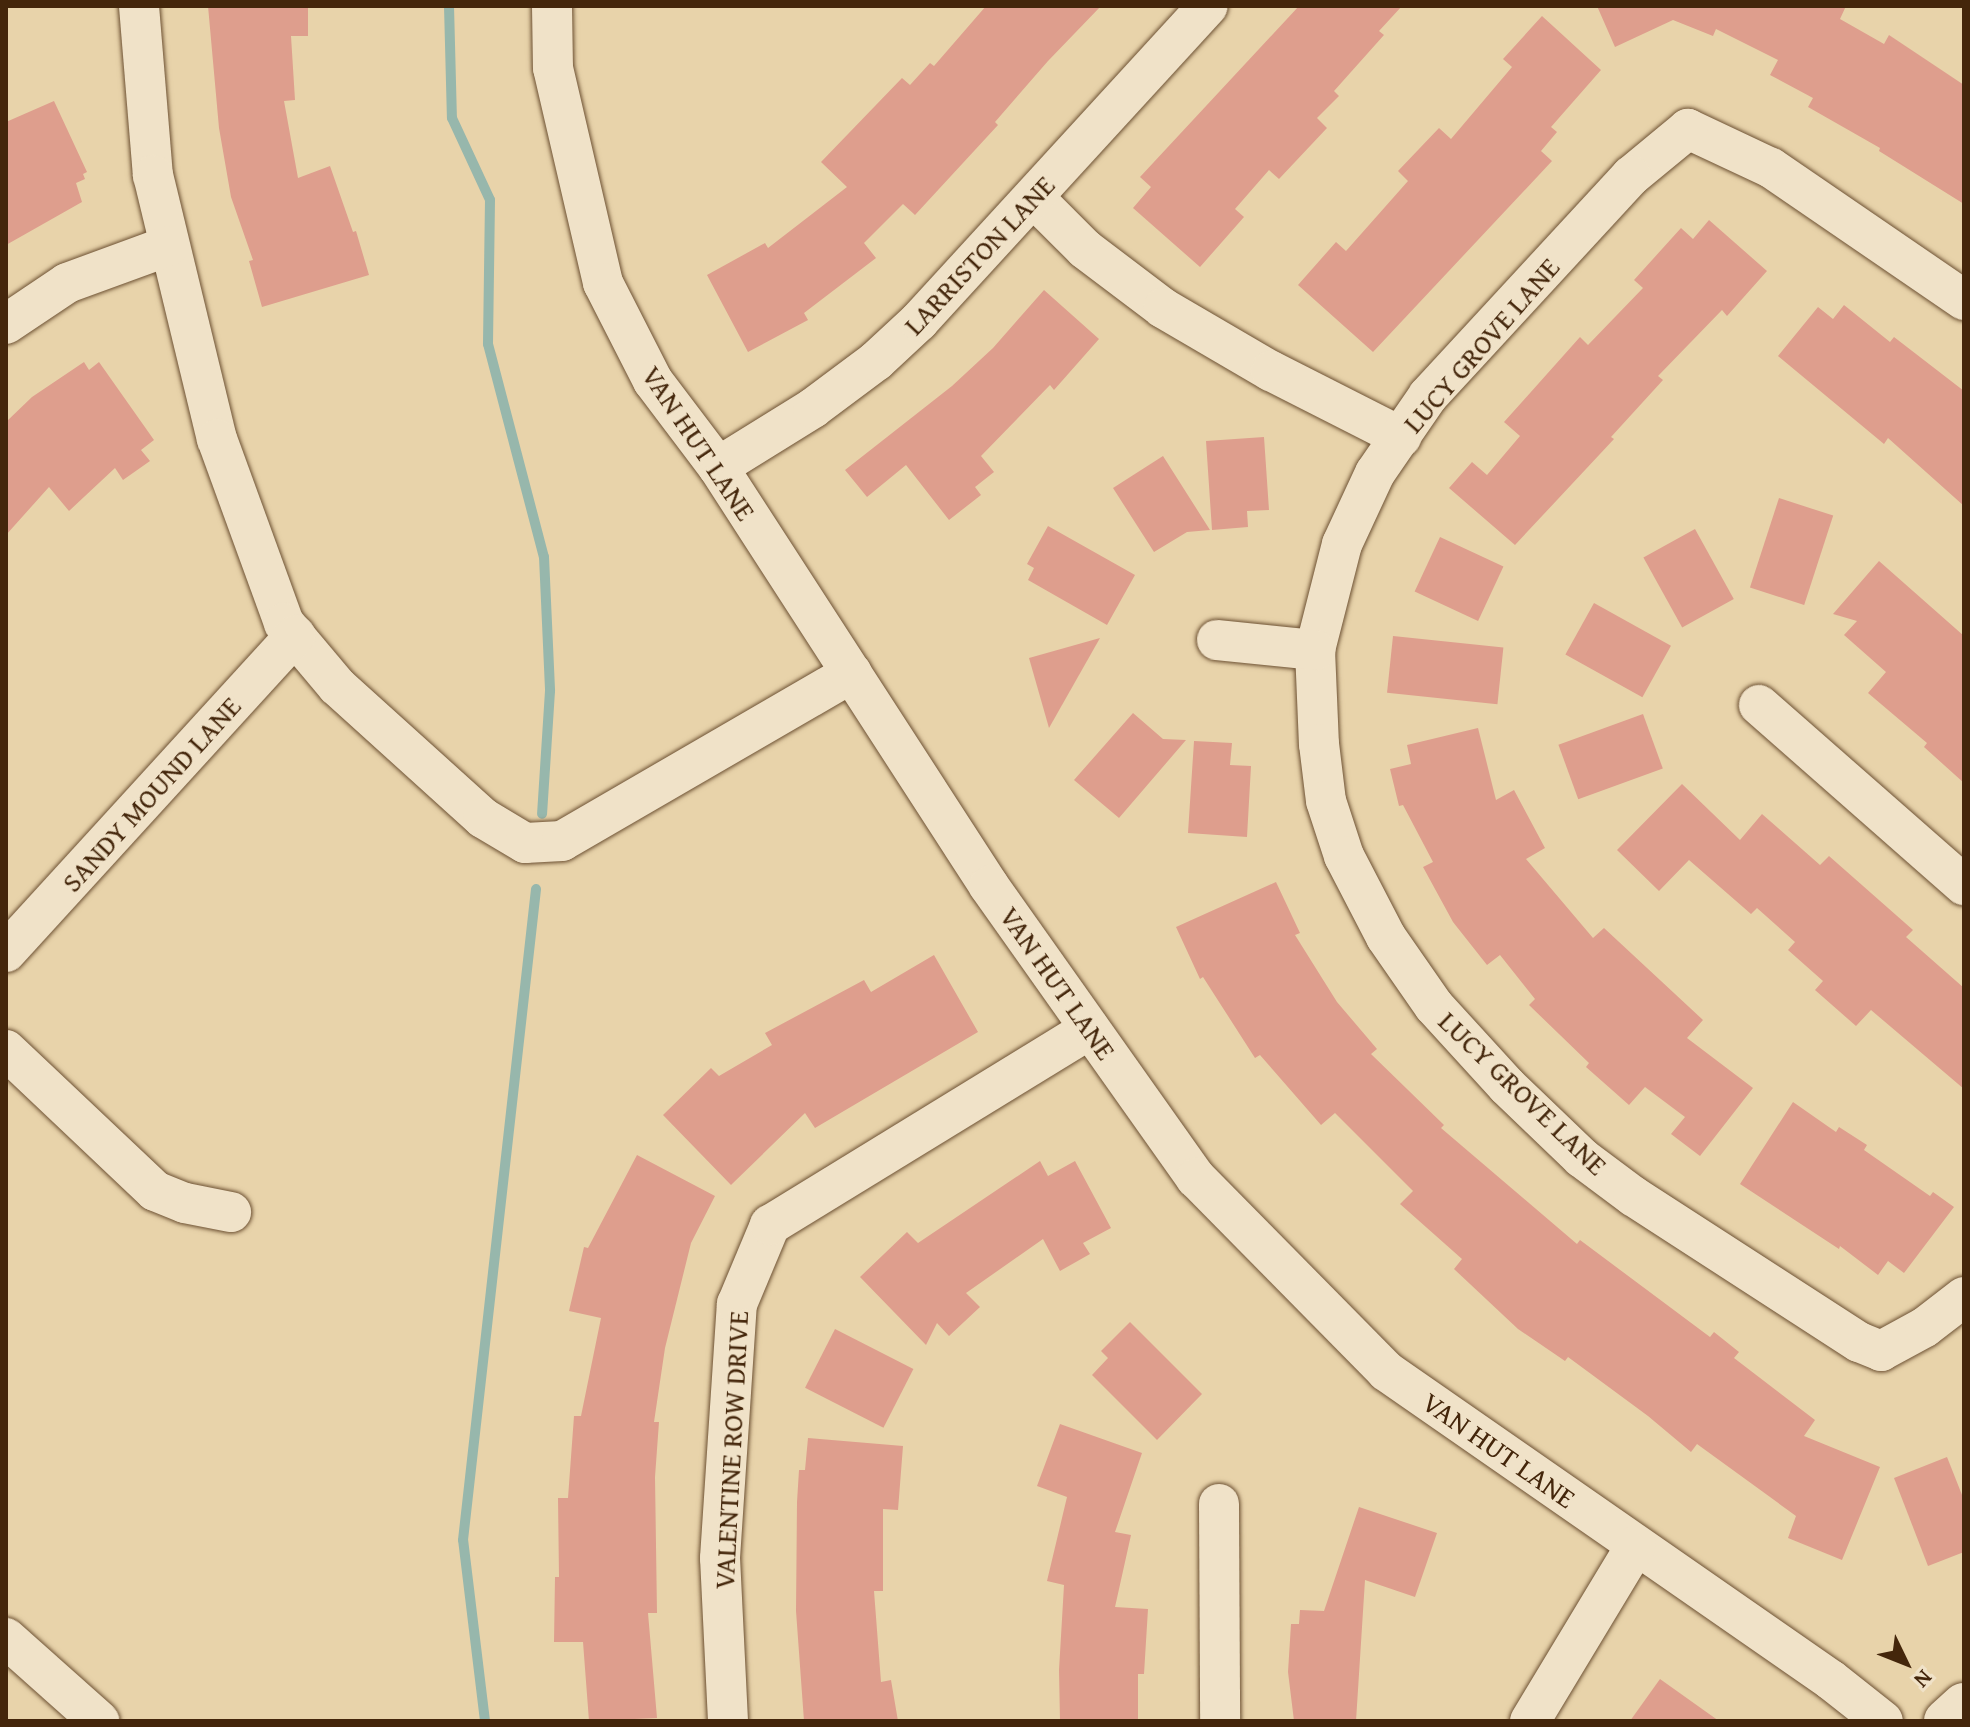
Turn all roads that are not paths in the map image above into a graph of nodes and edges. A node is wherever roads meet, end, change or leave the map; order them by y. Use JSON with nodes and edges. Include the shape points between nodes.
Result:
{"nodes":[{"id":1,"x":139,"y":6,"type":"edge"},
{"id":2,"x":552,"y":6,"type":"edge"},
{"id":3,"x":1208,"y":6,"type":"edge"},
{"id":4,"x":1034,"y":198,"type":"junction"},
{"id":5,"x":168,"y":246,"type":"junction"},
{"id":6,"x":1964,"y":300,"type":"edge"},
{"id":7,"x":6,"y":324,"type":"edge"},
{"id":8,"x":1401,"y":437,"type":"junction"},
{"id":9,"x":718,"y":467,"type":"junction"},
{"id":10,"x":295,"y":635,"type":"junction"},
{"id":11,"x":1217,"y":640,"type":"dead end"},
{"id":12,"x":1315,"y":650,"type":"junction"},
{"id":13,"x":852,"y":673,"type":"junction"},
{"id":14,"x":1759,"y":705,"type":"dead end"},
{"id":15,"x":1964,"y":885,"type":"edge"},
{"id":16,"x":6,"y":952,"type":"edge"},
{"id":17,"x":1090,"y":1029,"type":"junction"},
{"id":18,"x":6,"y":1050,"type":"edge"},
{"id":19,"x":231,"y":1212,"type":"dead end"},
{"id":20,"x":1964,"y":1297,"type":"edge"},
{"id":21,"x":1219,"y":1504,"type":"dead end"},
{"id":22,"x":1636,"y":1545,"type":"junction"},
{"id":23,"x":6,"y":1638,"type":"edge"},
{"id":24,"x":1964,"y":1705,"type":"edge"},
{"id":25,"x":99,"y":1721,"type":"edge"},
{"id":26,"x":728,"y":1721,"type":"edge"},
{"id":27,"x":1220,"y":1721,"type":"edge"},
{"id":28,"x":1530,"y":1721,"type":"edge"},
{"id":29,"x":1883,"y":1721,"type":"edge"},
{"id":30,"x":1946,"y":1721,"type":"edge"}],
"edges":[{"from":1,"to":5,"type":"street","via":[[153,175]]},
{"from":2,"to":9,"type":"street","name":"VAN HUT LANE","via":[[553,68],[603,283],[653,381]]},
{"from":3,"to":4,"type":"street","name":"LARRISTON LANE"},
{"from":4,"to":8,"type":"street","via":[[1085,249],[1163,308]]},
{"from":4,"to":9,"type":"street","name":"LARRISTON LANE","via":[[876,361]]},
{"from":5,"to":7,"type":"street","via":[[67,283]]},
{"from":5,"to":10,"type":"street","via":[[217,439],[284,623]]},
{"from":6,"to":8,"type":"street","name":"LUCY GROVE LANE","via":[[1771,168],[1688,129],[1631,176],[1428,396]]},
{"from":8,"to":12,"type":"street","name":"LUCY GROVE LANE","via":[[1375,473],[1342,544]]},
{"from":9,"to":13,"type":"street","name":"VAN HUT LANE"},
{"from":10,"to":13,"type":"street","via":[[337,686],[472,808],[525,843],[562,841]]},
{"from":10,"to":16,"type":"street","name":"SANDY MOUND LANE"},
{"from":11,"to":12,"type":"street"},
{"from":12,"to":20,"type":"street","name":"LUCY GROVE LANE","via":[[1326,801],[1344,856],[1386,937],[1434,1006],[1507,1086],[1582,1158],[1633,1196],[1859,1342],[1881,1351]]},
{"from":13,"to":17,"type":"street","name":"VAN HUT LANE","via":[[989,886]]},
{"from":14,"to":15,"type":"street"},
{"from":17,"to":22,"type":"street","name":"VAN HUT LANE","via":[[1196,1178],[1386,1371]]},
{"from":17,"to":26,"type":"street","name":"VALENTINE ROW DRIVE","via":[[770,1225],[737,1304],[720,1558]]},
{"from":18,"to":19,"type":"street","via":[[155,1191]]},
{"from":21,"to":27,"type":"street"},
{"from":22,"to":28,"type":"street"},
{"from":22,"to":29,"type":"street","name":"VAN HUT LANE"},
{"from":23,"to":25,"type":"street"},
{"from":24,"to":30,"type":"street"}]}
